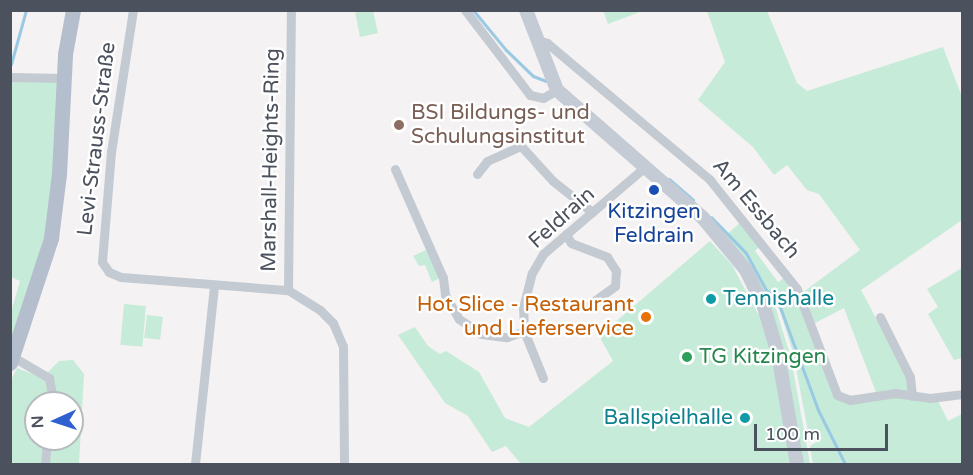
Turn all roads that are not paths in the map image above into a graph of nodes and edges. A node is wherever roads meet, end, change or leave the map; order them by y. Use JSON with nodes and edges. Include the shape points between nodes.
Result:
{"nodes":[{"id":1,"x":73,"y":10,"type":"edge"},
{"id":2,"x":133,"y":10,"type":"edge"},
{"id":3,"x":291,"y":10,"type":"edge"},
{"id":4,"x":465,"y":10,"type":"edge"},
{"id":5,"x":526,"y":10,"type":"edge"},
{"id":6,"x":535,"y":39,"type":"junction"},
{"id":7,"x":10,"y":77,"type":"edge"},
{"id":8,"x":64,"y":78,"type":"junction"},
{"id":9,"x":557,"y":90,"type":"junction"},
{"id":10,"x":646,"y":166,"type":"junction"},
{"id":11,"x":395,"y":169,"type":"dead end"},
{"id":12,"x":477,"y":174,"type":"dead end"},
{"id":13,"x":592,"y":212,"type":"junction"},
{"id":14,"x":566,"y":234,"type":"junction"},
{"id":15,"x":214,"y":286,"type":"junction"},
{"id":16,"x":288,"y":290,"type":"junction"},
{"id":17,"x":590,"y":304,"type":"dead end"},
{"id":18,"x":880,"y":317,"type":"dead end"},
{"id":19,"x":524,"y":332,"type":"junction"},
{"id":20,"x":12,"y":360,"type":"edge"},
{"id":21,"x":543,"y":378,"type":"dead end"},
{"id":22,"x":52,"y":391,"type":"edge"},
{"id":23,"x":963,"y":394,"type":"edge"},
{"id":24,"x":912,"y":396,"type":"junction"},
{"id":25,"x":195,"y":465,"type":"edge"},
{"id":26,"x":344,"y":465,"type":"edge"},
{"id":27,"x":797,"y":465,"type":"edge"}],
"edges":[{"from":1,"to":8,"type":"main road"},
{"from":2,"to":15,"type":"street","name":"Levi-Strauss-Straße","via":[[111,152],[102,262],[109,272],[121,277]]},
{"from":3,"to":16,"type":"street","name":"Marshall-Heights-Ring"},
{"from":4,"to":9,"type":"street","via":[[530,95],[543,98]]},
{"from":5,"to":6,"type":"main road"},
{"from":6,"to":9,"type":"main road"},
{"from":6,"to":24,"type":"street","name":"Am Essbach","via":[[547,43],[694,164],[729,203],[801,297],[837,395],[850,400],[895,393]]},
{"from":7,"to":8,"type":"street"},
{"from":8,"to":20,"type":"main road","via":[[51,238]]},
{"from":9,"to":10,"type":"main road"},
{"from":10,"to":13,"type":"street","name":"Feldrain"},
{"from":10,"to":27,"type":"main road","via":[[726,243],[756,290],[778,354]]},
{"from":11,"to":19,"type":"street","via":[[443,278],[445,295],[459,319],[480,334],[507,337]]},
{"from":12,"to":13,"type":"street","via":[[487,161],[521,146],[553,181]]},
{"from":13,"to":14,"type":"street","name":"Feldrain"},
{"from":14,"to":17,"type":"street","via":[[571,243],[607,257],[616,271],[615,286]]},
{"from":14,"to":19,"type":"street","name":"Feldrain","via":[[543,254],[532,273],[523,308]]},
{"from":15,"to":16,"type":"street","name":"Levi-Strauss-Straße"},
{"from":15,"to":25,"type":"street"},
{"from":16,"to":26,"type":"street","name":"Marshall-Heights-Ring","via":[[333,323],[343,346]]},
{"from":18,"to":24,"type":"street","via":[[910,377]]},
{"from":19,"to":21,"type":"street","name":"Feldrain"},
{"from":20,"to":22,"type":"street","via":[[49,378]]},
{"from":23,"to":24,"type":"street","name":"Am Essbach"}]}
